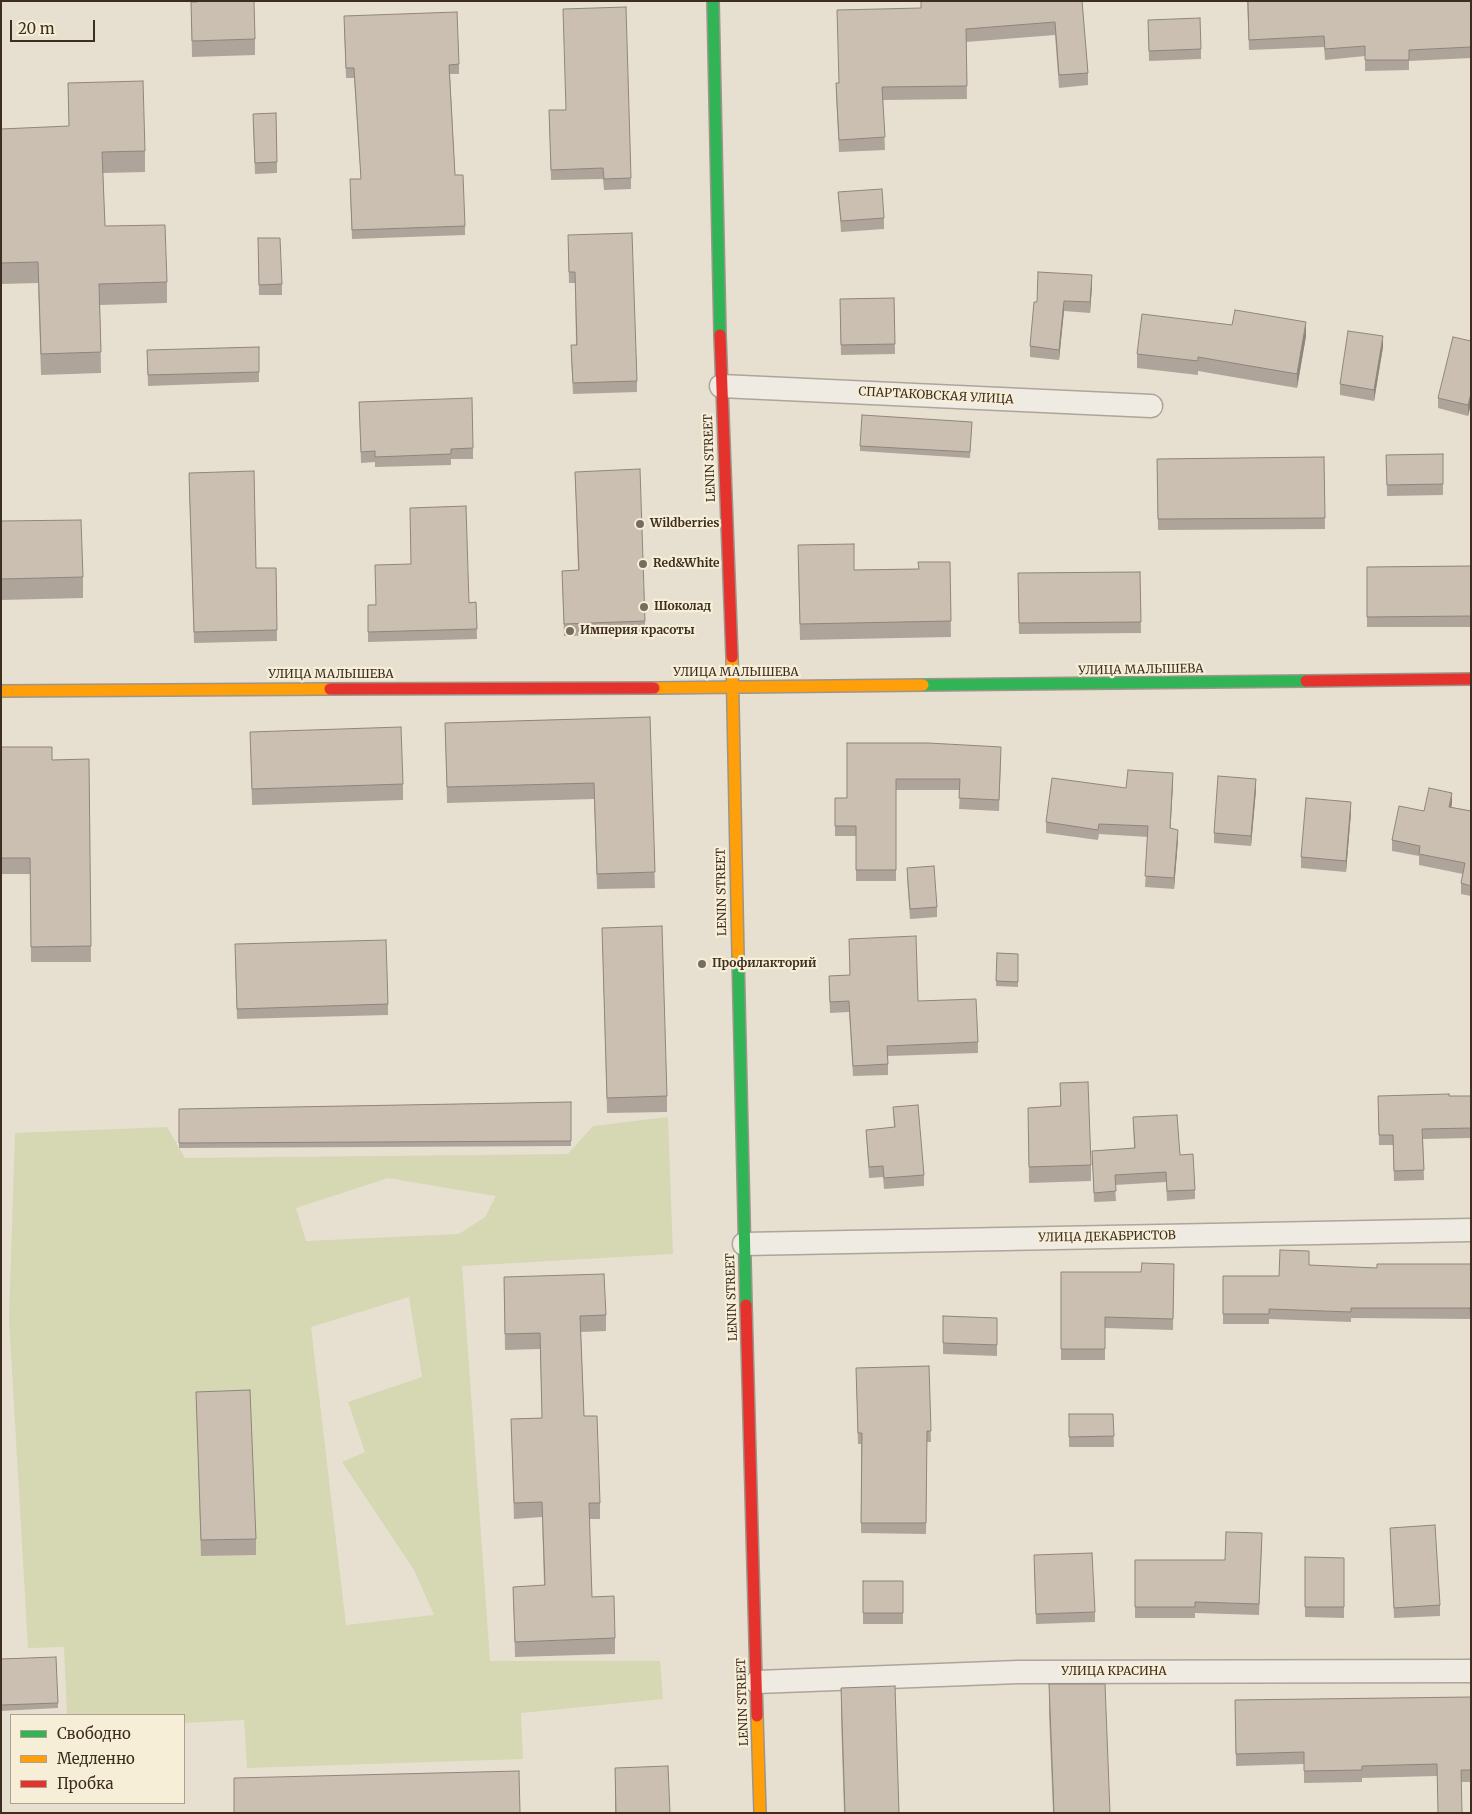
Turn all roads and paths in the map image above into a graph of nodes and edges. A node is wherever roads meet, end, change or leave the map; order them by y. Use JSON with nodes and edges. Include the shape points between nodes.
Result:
{"nodes":[{"id":1,"x":714,"y":1,"type":"edge"},
{"id":2,"x":720,"y":386,"type":"junction"},
{"id":3,"x":1151,"y":406,"type":"dead end"},
{"id":4,"x":1471,"y":679,"type":"edge"},
{"id":5,"x":733,"y":686,"type":"junction"},
{"id":6,"x":1,"y":691,"type":"edge"},
{"id":7,"x":1471,"y":1230,"type":"edge"},
{"id":8,"x":744,"y":1244,"type":"junction"},
{"id":9,"x":1471,"y":1671,"type":"edge"},
{"id":10,"x":757,"y":1682,"type":"junction"},
{"id":11,"x":760,"y":1813,"type":"edge"}],
"edges":[{"from":1,"to":2,"type":"main road","name":"LENIN STREET"},
{"from":2,"to":3,"type":"street","name":"СПАРТАКОВСКАЯ УЛИЦА"},
{"from":2,"to":5,"type":"main road","name":"LENIN STREET"},
{"from":4,"to":5,"type":"main road","name":"УЛИЦА МАЛЫШЕВА"},
{"from":5,"to":6,"type":"main road","name":"УЛИЦА МАЛЫШЕВА"},
{"from":5,"to":8,"type":"main road","name":"LENIN STREET"},
{"from":7,"to":8,"type":"street","name":"УЛИЦА ДЕКАБРИСТОВ"},
{"from":8,"to":10,"type":"main road","name":"LENIN STREET"},
{"from":9,"to":10,"type":"street","name":"УЛИЦА КРАСИНА","via":[[1018,1672]]},
{"from":10,"to":11,"type":"main road","name":"LENIN STREET"}]}
